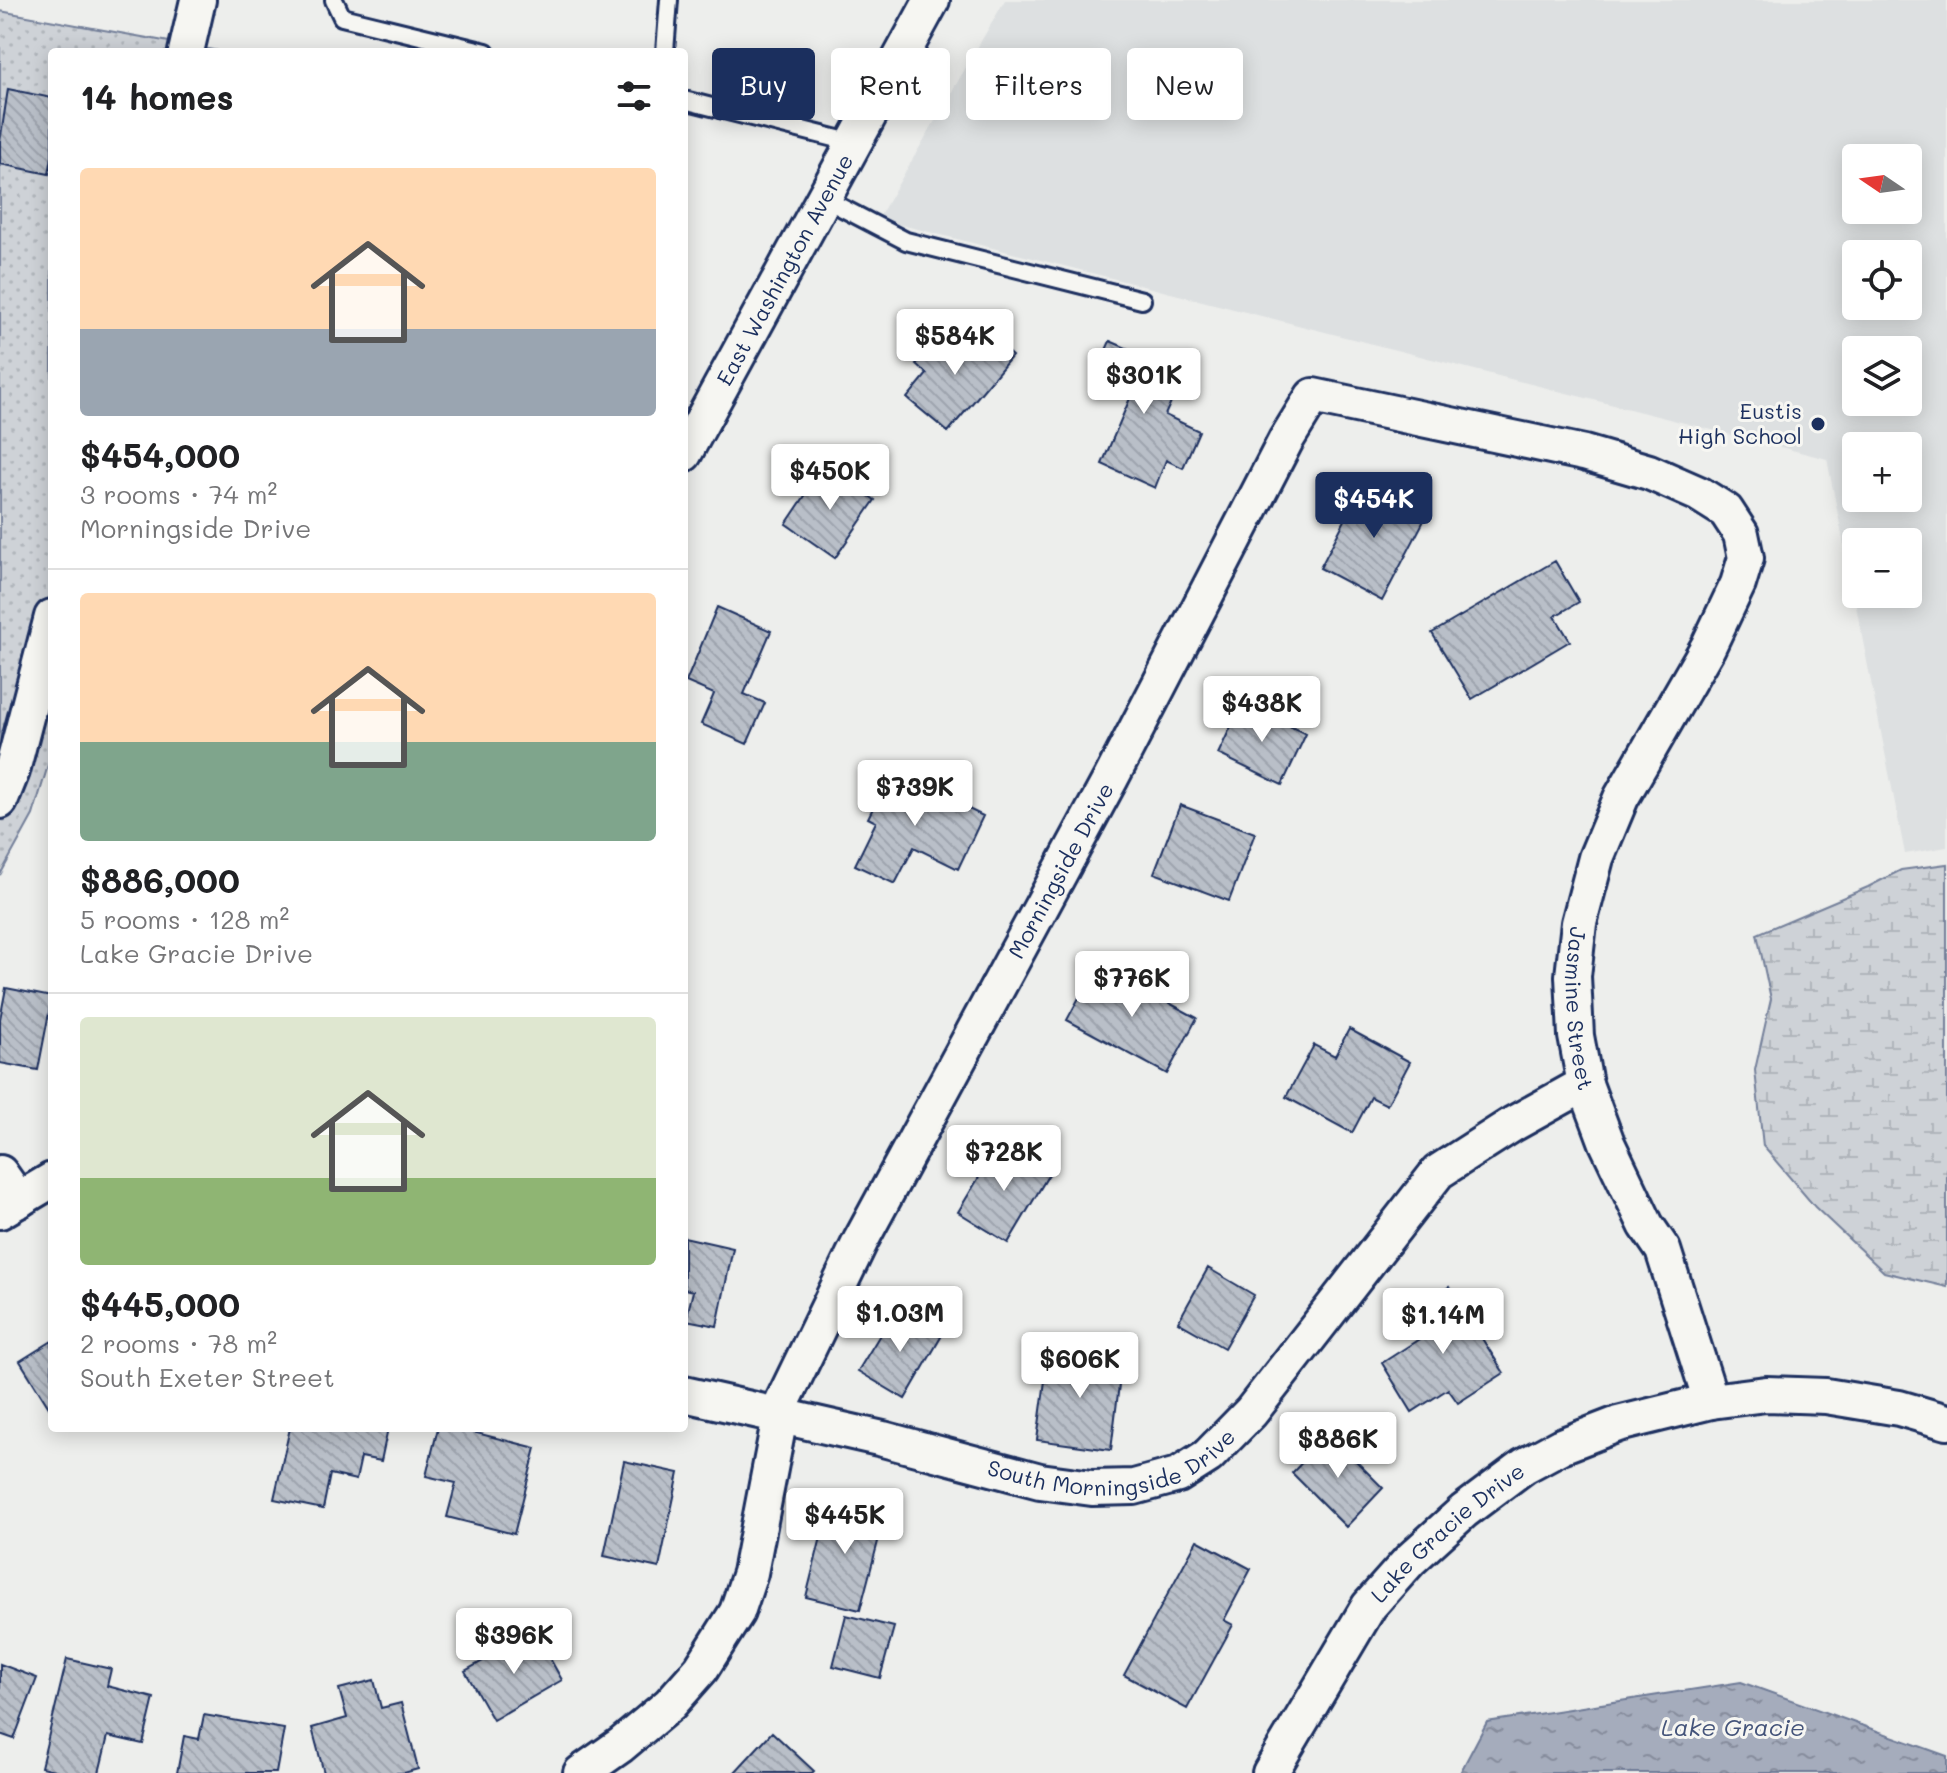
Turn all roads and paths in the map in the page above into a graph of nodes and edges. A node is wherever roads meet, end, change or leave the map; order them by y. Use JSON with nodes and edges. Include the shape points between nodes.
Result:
{"nodes":[{"id":1,"x":198,"y":0,"type":"edge"},
{"id":2,"x":334,"y":0,"type":"edge"},
{"id":3,"x":669,"y":0,"type":"edge"},
{"id":4,"x":932,"y":0,"type":"edge"},
{"id":5,"x":187,"y":48,"type":"edge"},
{"id":6,"x":470,"y":48,"type":"edge"},
{"id":7,"x":665,"y":48,"type":"edge"},
{"id":8,"x":688,"y":101,"type":"edge"},
{"id":9,"x":854,"y":143,"type":"junction"},
{"id":10,"x":823,"y":198,"type":"junction"},
{"id":11,"x":1142,"y":300,"type":"dead end"},
{"id":12,"x":1385,"y":411,"type":"joint"},
{"id":13,"x":688,"y":447,"type":"edge"},
{"id":14,"x":48,"y":632,"type":"edge"},
{"id":15,"x":0,"y":801,"type":"edge"},
{"id":16,"x":1585,"y":1084,"type":"junction"},
{"id":17,"x":48,"y":1181,"type":"edge"},
{"id":18,"x":6,"y":1195,"type":"edge"},
{"id":19,"x":688,"y":1395,"type":"edge"},
{"id":20,"x":1711,"y":1401,"type":"junction"},
{"id":21,"x":780,"y":1414,"type":"junction"},
{"id":22,"x":1947,"y":1422,"type":"edge"},
{"id":23,"x":581,"y":1773,"type":"edge"},
{"id":24,"x":1270,"y":1773,"type":"edge"}],
"edges":[{"from":1,"to":5,"type":"street"},
{"from":2,"to":6,"type":"lane","via":[[342,17]]},
{"from":3,"to":7,"type":"lane"},
{"from":4,"to":9,"type":"street","name":"East Washington Avenue"},
{"from":8,"to":9,"type":"lane"},
{"from":9,"to":10,"type":"street","name":"East Washington Avenue"},
{"from":10,"to":11,"type":"lane","via":[[906,241]]},
{"from":10,"to":13,"type":"street","name":"East Washington Avenue"},
{"from":12,"to":16,"type":"street","name":"Jasmine Street","via":[[1649,472],[1726,511],[1741,534],[1746,558],[1738,584],[1621,798],[1596,858],[1579,923],[1573,976]]},
{"from":12,"to":21,"type":"street","name":"Morningside Drive","via":[[1313,396],[1299,418],[861,1240]]},
{"from":14,"to":15,"type":"street"},
{"from":16,"to":20,"type":"street","name":"Jasmine Street","via":[[1620,1170],[1663,1250]]},
{"from":16,"to":21,"type":"street","name":"South Morningside Drive","via":[[1438,1172],[1251,1412],[1208,1456],[1178,1475],[1134,1487],[1040,1481]]},
{"from":17,"to":18,"type":"street"},
{"from":19,"to":21,"type":"street","name":"South Morningside Drive"},
{"from":20,"to":22,"type":"street","via":[[1766,1394],[1826,1396]]},
{"from":20,"to":24,"type":"street","name":"Lake Gracie Drive","via":[[1618,1424],[1561,1446],[1464,1511],[1369,1606]]},
{"from":21,"to":23,"type":"street","via":[[750,1573],[737,1612],[701,1669],[670,1704]]}]}
